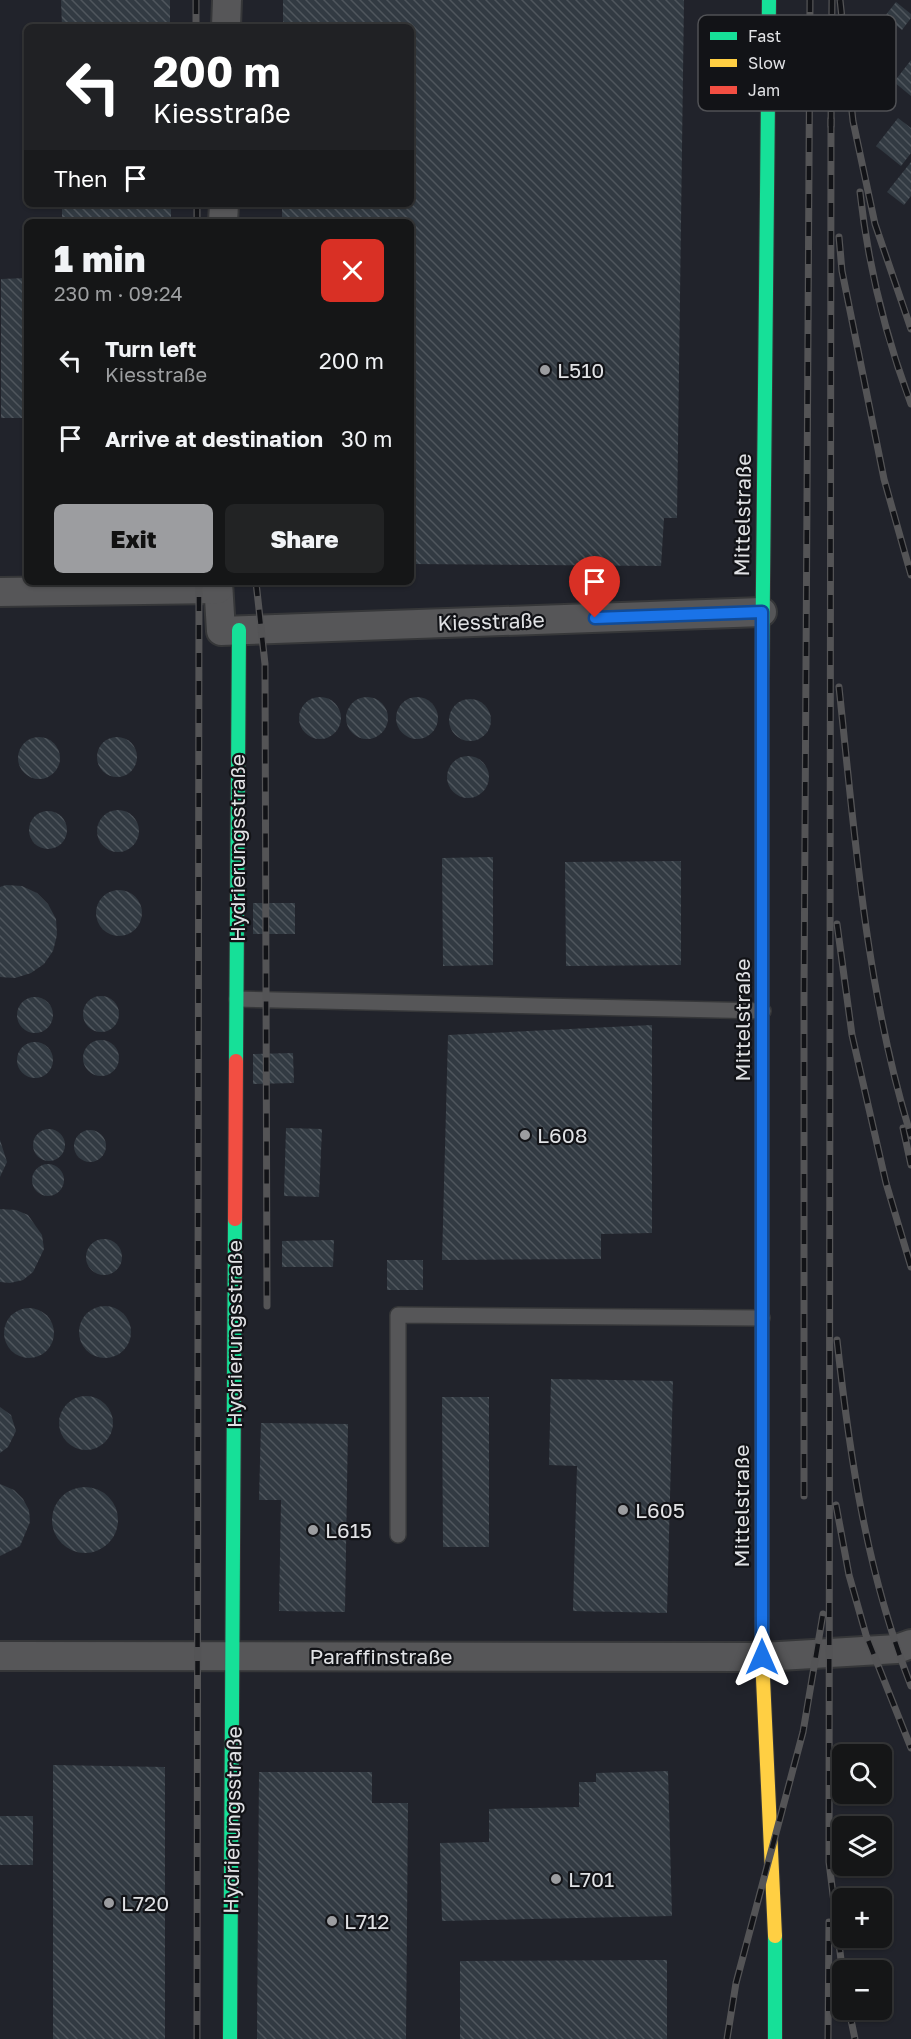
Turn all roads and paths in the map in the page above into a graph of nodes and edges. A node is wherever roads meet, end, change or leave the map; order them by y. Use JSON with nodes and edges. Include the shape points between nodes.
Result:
{"nodes":[{"id":1,"x":227,"y":0,"type":"edge"},
{"id":2,"x":769,"y":0,"type":"edge"},
{"id":3,"x":769,"y":15,"type":"edge"},
{"id":4,"x":226,"y":24,"type":"edge"},
{"id":5,"x":768,"y":111,"type":"edge"},
{"id":6,"x":218,"y":586,"type":"edge"},
{"id":7,"x":0,"y":592,"type":"edge"},
{"id":8,"x":762,"y":612,"type":"junction"},
{"id":9,"x":230,"y":631,"type":"junction"},
{"id":10,"x":237,"y":999,"type":"junction"},
{"id":11,"x":763,"y":1011,"type":"junction"},
{"id":12,"x":762,"y":1318,"type":"junction"},
{"id":13,"x":398,"y":1535,"type":"dead end"},
{"id":14,"x":911,"y":1644,"type":"edge"},
{"id":15,"x":0,"y":1656,"type":"edge"},
{"id":16,"x":234,"y":1656,"type":"junction"},
{"id":17,"x":762,"y":1657,"type":"junction"},
{"id":18,"x":230,"y":2039,"type":"edge"},
{"id":19,"x":775,"y":2039,"type":"edge"}],
"edges":[{"from":1,"to":4,"type":"street"},
{"from":2,"to":3,"type":"street","name":"Mittelstraße"},
{"from":5,"to":8,"type":"street","name":"Mittelstraße"},
{"from":6,"to":7,"type":"street"},
{"from":6,"to":9,"type":"street","name":"Hydrierungsstraße"},
{"from":8,"to":9,"type":"street","name":"Kiesstraße"},
{"from":8,"to":11,"type":"street","name":"Mittelstraße"},
{"from":9,"to":10,"type":"street","name":"Hydrierungsstraße"},
{"from":10,"to":11,"type":"lane"},
{"from":10,"to":16,"type":"street","name":"Hydrierungsstraße"},
{"from":11,"to":12,"type":"street","name":"Mittelstraße"},
{"from":12,"to":13,"type":"lane","via":[[398,1315]]},
{"from":12,"to":17,"type":"street","name":"Mittelstraße"},
{"from":14,"to":17,"type":"street","name":"Paraffinstraße","via":[[897,1649]]},
{"from":15,"to":16,"type":"street","name":"Paraffinstraße"},
{"from":16,"to":17,"type":"street","name":"Paraffinstraße"},
{"from":16,"to":18,"type":"street","name":"Hydrierungsstraße"},
{"from":17,"to":19,"type":"street","name":"Mittelstraße","via":[[775,1921]]}]}
